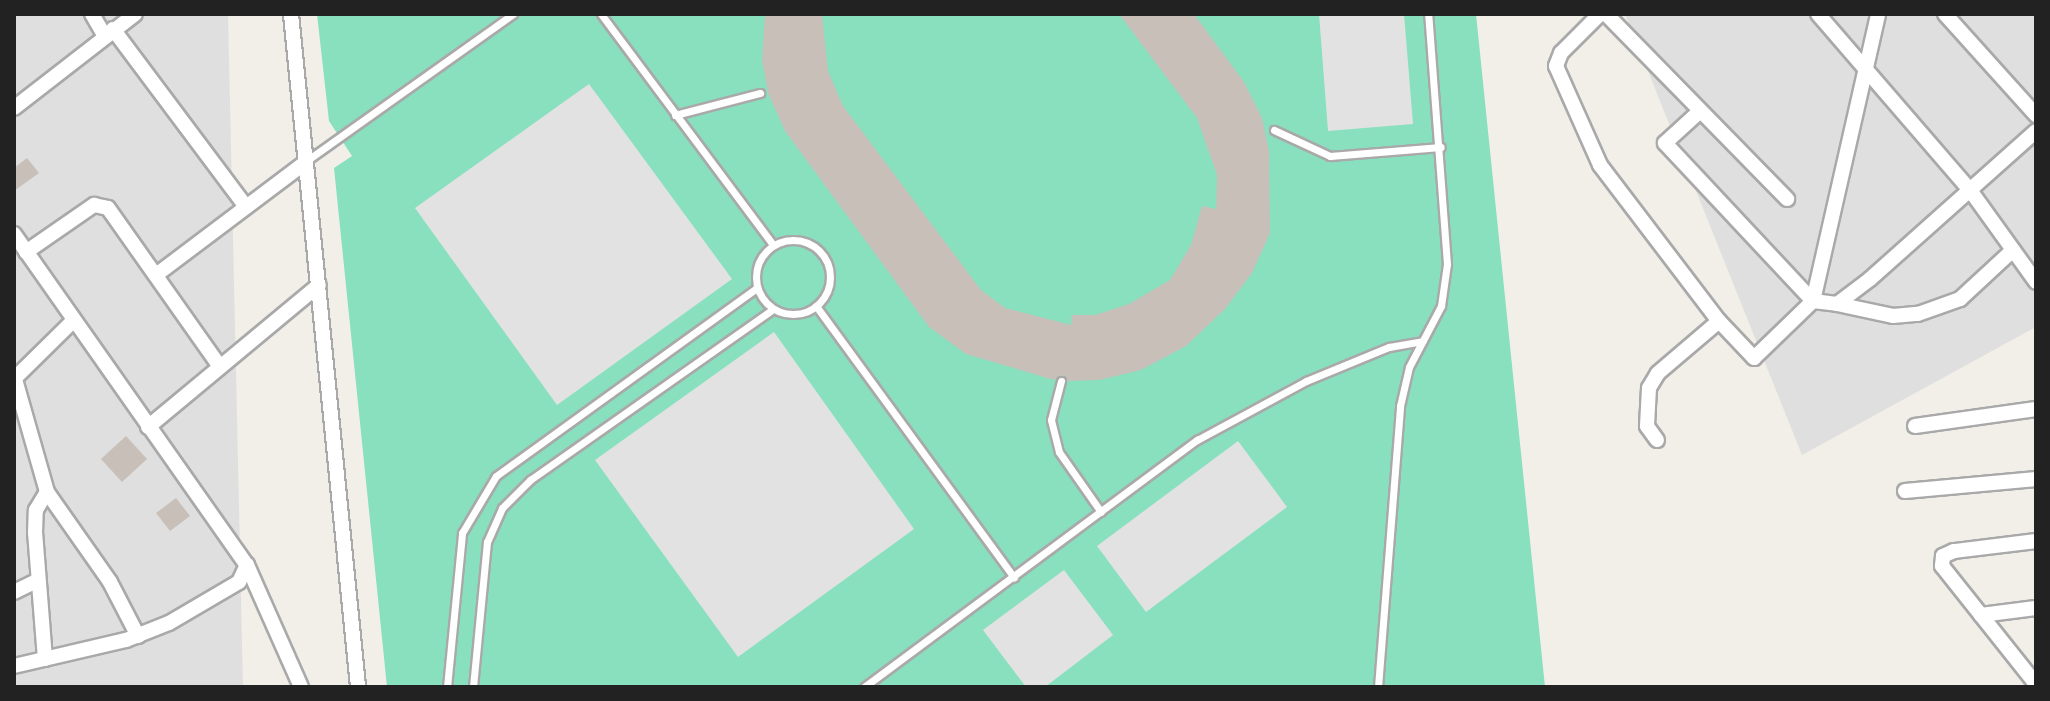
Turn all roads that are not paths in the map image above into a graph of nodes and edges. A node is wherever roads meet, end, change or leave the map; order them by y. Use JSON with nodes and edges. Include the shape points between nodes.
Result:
{"nodes":[{"id":1,"x":92,"y":14,"type":"edge"},
{"id":2,"x":135,"y":14,"type":"edge"},
{"id":3,"x":291,"y":14,"type":"edge"},
{"id":4,"x":513,"y":14,"type":"edge"},
{"id":5,"x":601,"y":14,"type":"edge"},
{"id":6,"x":1428,"y":14,"type":"edge"},
{"id":7,"x":1600,"y":14,"type":"edge"},
{"id":8,"x":1606,"y":14,"type":"edge"},
{"id":9,"x":1818,"y":14,"type":"edge"},
{"id":10,"x":1878,"y":14,"type":"edge"},
{"id":11,"x":1945,"y":14,"type":"edge"},
{"id":12,"x":108,"y":32,"type":"junction"},
{"id":13,"x":1869,"y":69,"type":"junction"},
{"id":14,"x":760,"y":93,"type":"dead end"},
{"id":15,"x":14,"y":108,"type":"edge"},
{"id":16,"x":1699,"y":112,"type":"junction"},
{"id":17,"x":675,"y":115,"type":"junction"},
{"id":18,"x":2036,"y":115,"type":"edge"},
{"id":19,"x":1274,"y":130,"type":"dead end"},
{"id":20,"x":2036,"y":131,"type":"edge"},
{"id":21,"x":1441,"y":147,"type":"junction"},
{"id":22,"x":306,"y":162,"type":"junction"},
{"id":23,"x":1970,"y":190,"type":"junction"},
{"id":24,"x":1787,"y":199,"type":"dead end"},
{"id":25,"x":246,"y":207,"type":"junction"},
{"id":26,"x":14,"y":234,"type":"edge"},
{"id":27,"x":773,"y":245,"type":"junction"},
{"id":28,"x":2013,"y":250,"type":"junction"},
{"id":29,"x":26,"y":252,"type":"junction"},
{"id":30,"x":156,"y":275,"type":"junction"},
{"id":31,"x":2036,"y":282,"type":"edge"},
{"id":32,"x":319,"y":285,"type":"junction"},
{"id":33,"x":757,"y":288,"type":"junction"},
{"id":34,"x":1813,"y":301,"type":"junction"},
{"id":35,"x":1837,"y":304,"type":"junction"},
{"id":36,"x":816,"y":306,"type":"junction"},
{"id":37,"x":773,"y":309,"type":"junction"},
{"id":38,"x":73,"y":321,"type":"junction"},
{"id":39,"x":1719,"y":321,"type":"junction"},
{"id":40,"x":1422,"y":341,"type":"junction"},
{"id":41,"x":220,"y":367,"type":"junction"},
{"id":42,"x":14,"y":378,"type":"edge"},
{"id":43,"x":1061,"y":381,"type":"dead end"},
{"id":44,"x":2036,"y":409,"type":"edge"},
{"id":45,"x":1915,"y":426,"type":"dead end"},
{"id":46,"x":148,"y":427,"type":"junction"},
{"id":47,"x":1657,"y":440,"type":"dead end"},
{"id":48,"x":2036,"y":479,"type":"edge"},
{"id":49,"x":1905,"y":491,"type":"dead end"},
{"id":50,"x":47,"y":492,"type":"junction"},
{"id":51,"x":1101,"y":512,"type":"junction"},
{"id":52,"x":2036,"y":541,"type":"edge"},
{"id":53,"x":247,"y":565,"type":"junction"},
{"id":54,"x":1014,"y":578,"type":"junction"},
{"id":55,"x":37,"y":581,"type":"junction"},
{"id":56,"x":14,"y":592,"type":"edge"},
{"id":57,"x":2036,"y":608,"type":"edge"},
{"id":58,"x":1981,"y":615,"type":"junction"},
{"id":59,"x":138,"y":636,"type":"junction"},
{"id":60,"x":45,"y":659,"type":"junction"},
{"id":61,"x":14,"y":666,"type":"edge"},
{"id":62,"x":2035,"y":680,"type":"edge"},
{"id":63,"x":301,"y":687,"type":"edge"},
{"id":64,"x":358,"y":687,"type":"edge"},
{"id":65,"x":447,"y":687,"type":"edge"},
{"id":66,"x":473,"y":687,"type":"edge"},
{"id":67,"x":864,"y":687,"type":"edge"},
{"id":68,"x":1378,"y":687,"type":"edge"}],
"edges":[{"from":1,"to":12,"type":"street"},
{"from":2,"to":12,"type":"street"},
{"from":3,"to":22,"type":"street"},
{"from":4,"to":22,"type":"lane"},
{"from":5,"to":17,"type":"lane"},
{"from":6,"to":21,"type":"lane"},
{"from":7,"to":39,"type":"street","via":[[1561,53],[1556,66],[1600,165]]},
{"from":8,"to":16,"type":"street"},
{"from":9,"to":13,"type":"street"},
{"from":10,"to":13,"type":"street"},
{"from":11,"to":18,"type":"street"},
{"from":12,"to":15,"type":"street"},
{"from":12,"to":25,"type":"street"},
{"from":13,"to":23,"type":"street"},
{"from":13,"to":34,"type":"street","via":[[1850,123],[1822,279]]},
{"from":14,"to":17,"type":"lane"},
{"from":16,"to":24,"type":"street"},
{"from":16,"to":34,"type":"street","via":[[1665,143]]},
{"from":17,"to":27,"type":"lane"},
{"from":19,"to":21,"type":"lane","via":[[1330,156]]},
{"from":20,"to":23,"type":"street"},
{"from":21,"to":40,"type":"lane","via":[[1447,264],[1441,306]]},
{"from":22,"to":25,"type":"street"},
{"from":22,"to":32,"type":"street"},
{"from":23,"to":28,"type":"street"},
{"from":23,"to":35,"type":"street"},
{"from":25,"to":30,"type":"street"},
{"from":26,"to":29,"type":"street"},
{"from":27,"to":33,"type":"lane","via":[[756,269]]},
{"from":27,"to":36,"type":"lane","via":[[800,240],[824,256],[830,282]]},
{"from":28,"to":31,"type":"street"},
{"from":28,"to":35,"type":"street","via":[[1960,299],[1918,314],[1893,316]]},
{"from":29,"to":30,"type":"street","via":[[100,204]]},
{"from":29,"to":38,"type":"street"},
{"from":30,"to":41,"type":"street"},
{"from":32,"to":41,"type":"street"},
{"from":32,"to":64,"type":"street"},
{"from":33,"to":37,"type":"lane"},
{"from":33,"to":65,"type":"lane","via":[[496,476],[462,533]]},
{"from":34,"to":35,"type":"street"},
{"from":34,"to":39,"type":"street","via":[[1754,358]]},
{"from":36,"to":37,"type":"lane","via":[[800,314]]},
{"from":36,"to":54,"type":"lane"},
{"from":37,"to":66,"type":"lane","via":[[530,480],[502,508],[487,542]]},
{"from":38,"to":42,"type":"street"},
{"from":38,"to":46,"type":"street"},
{"from":39,"to":47,"type":"street","via":[[1658,373],[1649,388],[1647,426]]},
{"from":40,"to":51,"type":"lane","via":[[1389,347],[1258,405],[1197,440]]},
{"from":40,"to":68,"type":"lane","via":[[1409,367],[1395,445]]},
{"from":41,"to":46,"type":"street"},
{"from":42,"to":50,"type":"street"},
{"from":43,"to":51,"type":"lane","via":[[1051,420],[1059,452]]},
{"from":44,"to":45,"type":"street"},
{"from":46,"to":53,"type":"street"},
{"from":48,"to":49,"type":"street"},
{"from":50,"to":55,"type":"street","via":[[36,510]]},
{"from":50,"to":59,"type":"street","via":[[110,582]]},
{"from":51,"to":54,"type":"lane"},
{"from":52,"to":58,"type":"street","via":[[1943,556],[1942,566]]},
{"from":53,"to":59,"type":"street","via":[[239,582]]},
{"from":53,"to":63,"type":"street"},
{"from":54,"to":67,"type":"lane"},
{"from":55,"to":56,"type":"street"},
{"from":55,"to":60,"type":"street"},
{"from":57,"to":58,"type":"street"},
{"from":58,"to":62,"type":"street"},
{"from":59,"to":60,"type":"street"},
{"from":60,"to":61,"type":"street"}]}
